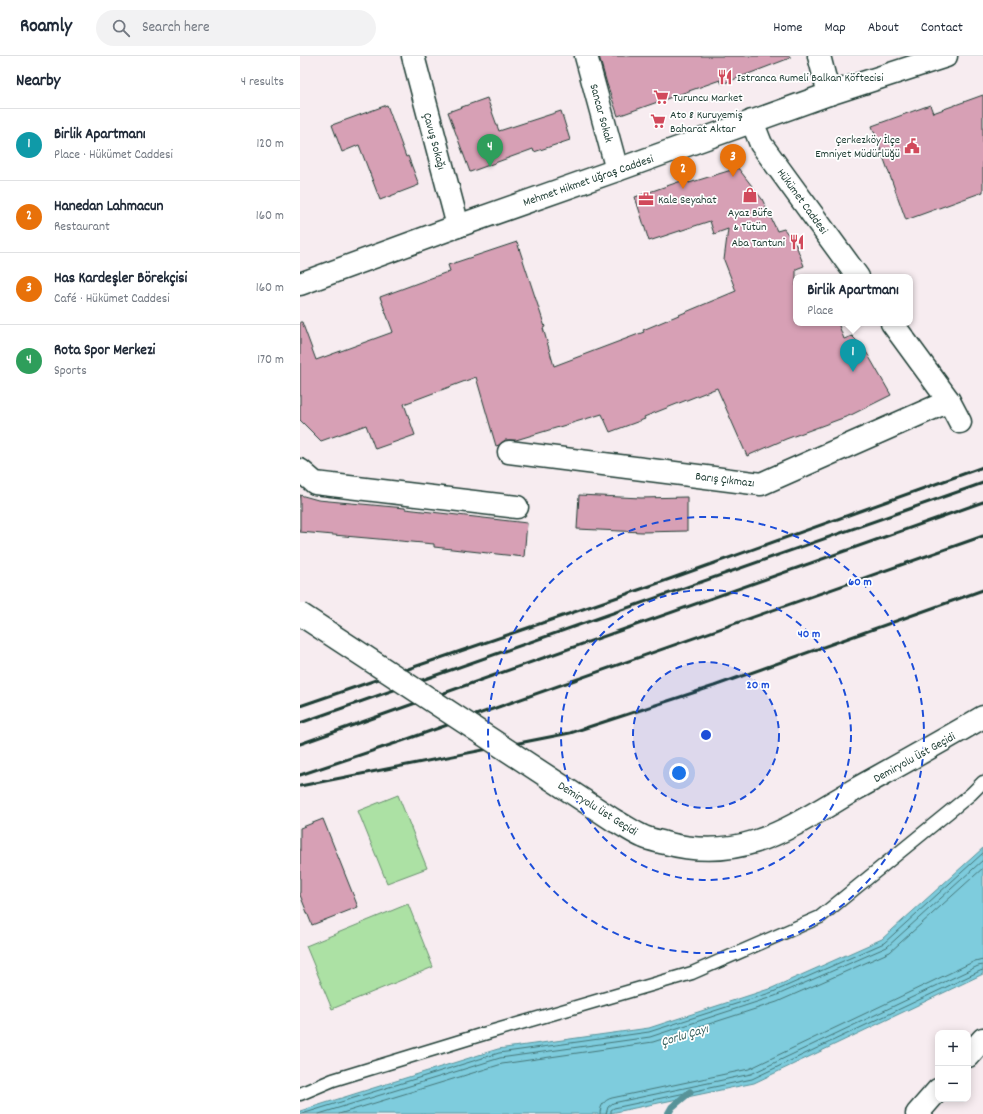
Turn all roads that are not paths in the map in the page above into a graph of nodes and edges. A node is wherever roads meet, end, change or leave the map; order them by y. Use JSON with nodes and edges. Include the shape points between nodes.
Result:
{"nodes":[{"id":1,"x":413,"y":56,"type":"edge"},
{"id":2,"x":586,"y":56,"type":"edge"},
{"id":3,"x":819,"y":56,"type":"edge"},
{"id":4,"x":946,"y":56,"type":"edge"},
{"id":5,"x":829,"y":94,"type":"junction"},
{"id":6,"x":752,"y":121,"type":"junction"},
{"id":7,"x":617,"y":170,"type":"junction"},
{"id":8,"x":458,"y":226,"type":"junction"},
{"id":9,"x":856,"y":274,"type":"edge"},
{"id":10,"x":300,"y":284,"type":"edge"},
{"id":11,"x":894,"y":326,"type":"edge"},
{"id":12,"x":949,"y":401,"type":"junction"},
{"id":13,"x":960,"y":422,"type":"dead end"},
{"id":14,"x":509,"y":452,"type":"dead end"},
{"id":15,"x":300,"y":470,"type":"edge"},
{"id":16,"x":517,"y":507,"type":"dead end"},
{"id":17,"x":300,"y":614,"type":"edge"},
{"id":18,"x":983,"y":718,"type":"edge"},
{"id":19,"x":983,"y":782,"type":"edge"},
{"id":20,"x":983,"y":1038,"type":"edge"},
{"id":21,"x":971,"y":1052,"type":"edge"},
{"id":22,"x":300,"y":1094,"type":"edge"},
{"id":23,"x":935,"y":1094,"type":"edge"},
{"id":24,"x":918,"y":1114,"type":"edge"}],
"edges":[{"from":1,"to":8,"type":"street","name":"Çavuş Sokağı"},
{"from":2,"to":7,"type":"street","name":"Sancar Sokak"},
{"from":3,"to":5,"type":"street"},
{"from":4,"to":5,"type":"street","name":"Mehmet Hikmet Uğraş Caddesi"},
{"from":5,"to":6,"type":"street","name":"Mehmet Hikmet Uğraş Caddesi"},
{"from":6,"to":7,"type":"street","name":"Mehmet Hikmet Uğraş Caddesi"},
{"from":6,"to":9,"type":"street","name":"Hükümet Caddesi","via":[[761,144]]},
{"from":7,"to":8,"type":"street","name":"Mehmet Hikmet Uğraş Caddesi"},
{"from":8,"to":10,"type":"street","name":"Mehmet Hikmet Uğraş Caddesi"},
{"from":11,"to":12,"type":"street"},
{"from":12,"to":13,"type":"street"},
{"from":12,"to":14,"type":"street","name":"Barış Çıkmazı","via":[[761,484]]},
{"from":15,"to":16,"type":"street","via":[[315,483]]},
{"from":17,"to":18,"type":"street","name":"Demiryolu Üst Geçidi","bridge":true,"via":[[615,821],[644,837],[680,847],[725,848],[753,843],[775,834]]},
{"from":19,"to":22,"type":"lane","via":[[820,917],[692,973],[333,1080]]},
{"from":20,"to":21,"type":"street"},
{"from":23,"to":24,"type":"street"}]}
